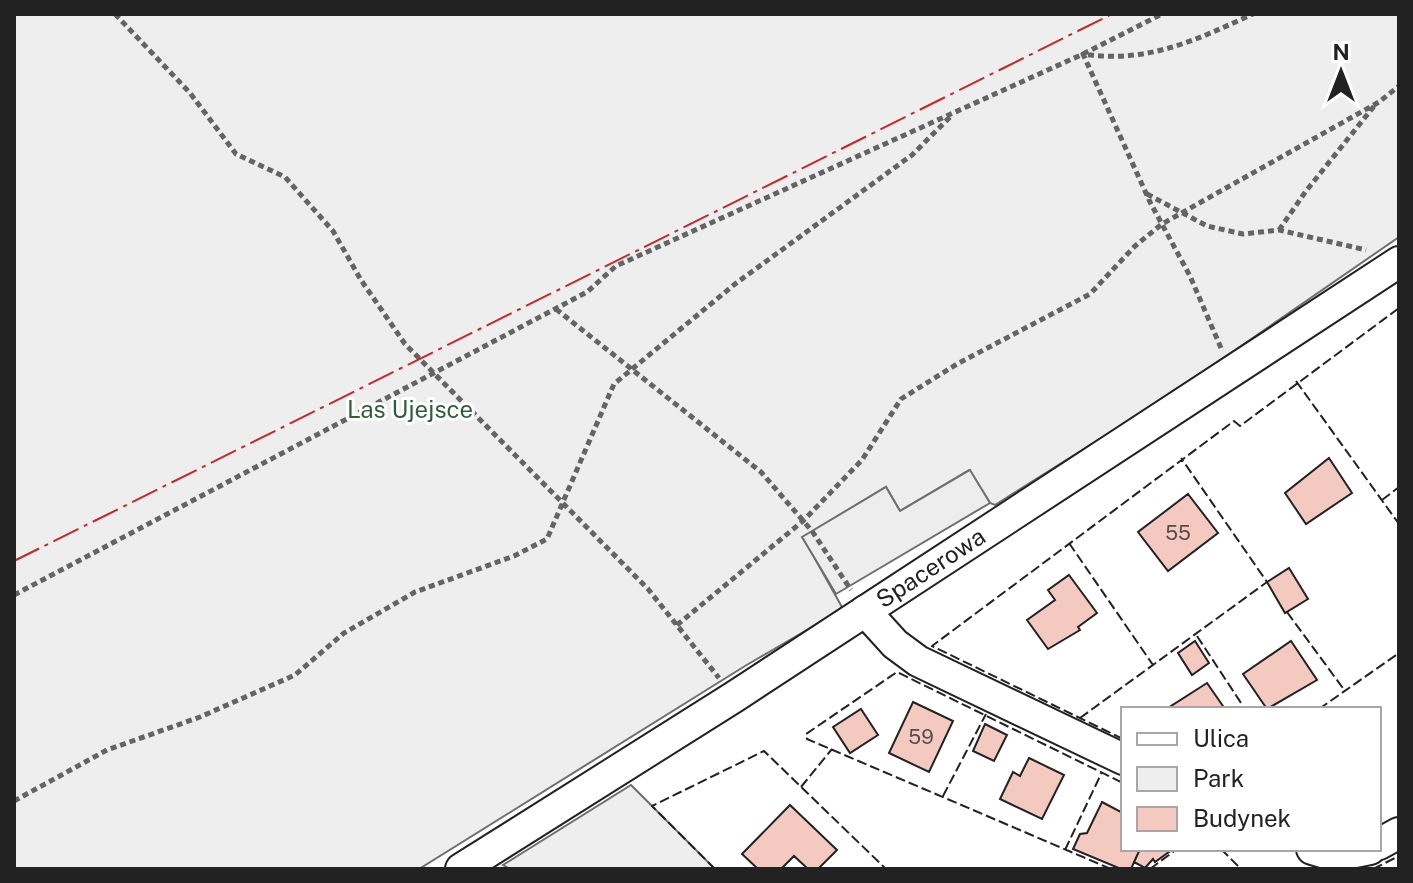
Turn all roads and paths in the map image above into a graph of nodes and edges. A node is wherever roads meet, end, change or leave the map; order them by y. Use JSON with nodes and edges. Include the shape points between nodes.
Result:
{"nodes":[{"id":1,"x":115,"y":14,"type":"edge"},
{"id":2,"x":1162,"y":14,"type":"edge"},
{"id":3,"x":1253,"y":14,"type":"edge"},
{"id":4,"x":1083,"y":54,"type":"junction"},
{"id":5,"x":1399,"y":86,"type":"edge"},
{"id":6,"x":1379,"y":102,"type":"junction"},
{"id":7,"x":955,"y":111,"type":"junction"},
{"id":8,"x":1146,"y":194,"type":"junction"},
{"id":9,"x":1182,"y":213,"type":"junction"},
{"id":10,"x":1162,"y":224,"type":"junction"},
{"id":11,"x":1279,"y":230,"type":"junction"},
{"id":12,"x":1369,"y":251,"type":"dead end"},
{"id":13,"x":1399,"y":262,"type":"edge"},
{"id":14,"x":556,"y":309,"type":"junction"},
{"id":15,"x":634,"y":369,"type":"junction"},
{"id":16,"x":1232,"y":371,"type":"junction"},
{"id":17,"x":435,"y":374,"type":"junction"},
{"id":18,"x":564,"y":503,"type":"junction"},
{"id":19,"x":803,"y":521,"type":"junction"},
{"id":20,"x":14,"y":595,"type":"edge"},
{"id":21,"x":865,"y":611,"type":"junction"},
{"id":22,"x":677,"y":625,"type":"junction"},
{"id":23,"x":734,"y":697,"type":"junction"},
{"id":24,"x":1121,"y":758,"type":"edge"},
{"id":25,"x":14,"y":801,"type":"edge"},
{"id":26,"x":1399,"y":833,"type":"edge"},
{"id":27,"x":1381,"y":843,"type":"edge"},
{"id":28,"x":1361,"y":851,"type":"edge"},
{"id":29,"x":1328,"y":858,"type":"edge"},
{"id":30,"x":461,"y":869,"type":"edge"}],
"edges":[{"from":1,"to":17,"type":"path","via":[[190,93],[236,154],[285,177],[333,231],[405,344]]},
{"from":2,"to":4,"type":"path"},
{"from":3,"to":4,"type":"path","via":[[1183,46],[1115,59]]},
{"from":4,"to":7,"type":"path"},
{"from":4,"to":8,"type":"path"},
{"from":5,"to":6,"type":"path"},
{"from":6,"to":9,"type":"path"},
{"from":6,"to":11,"type":"path"},
{"from":7,"to":14,"type":"path","via":[[616,266],[587,292]]},
{"from":7,"to":15,"type":"path","via":[[912,155],[735,284]]},
{"from":8,"to":9,"type":"path"},
{"from":8,"to":10,"type":"path"},
{"from":9,"to":10,"type":"path"},
{"from":9,"to":11,"type":"path","via":[[1207,226],[1243,234]]},
{"from":10,"to":16,"type":"path"},
{"from":10,"to":19,"type":"path","via":[[1090,294],[901,399],[862,460]]},
{"from":11,"to":12,"type":"path"},
{"from":13,"to":16,"type":"street","name":"Spacerowa"},
{"from":14,"to":15,"type":"path"},
{"from":14,"to":17,"type":"path"},
{"from":15,"to":18,"type":"path","via":[[614,384]]},
{"from":15,"to":19,"type":"path","via":[[761,472]]},
{"from":16,"to":21,"type":"street","name":"Spacerowa"},
{"from":17,"to":18,"type":"path"},
{"from":17,"to":20,"type":"path"},
{"from":18,"to":22,"type":"path"},
{"from":18,"to":25,"type":"path","via":[[547,539],[415,592],[344,633],[295,675],[107,750]]},
{"from":19,"to":21,"type":"path"},
{"from":19,"to":22,"type":"path"},
{"from":21,"to":23,"type":"street","name":"Spacerowa"},
{"from":21,"to":24,"type":"street","via":[[918,661]]},
{"from":22,"to":23,"type":"path"},
{"from":23,"to":30,"type":"street","name":"Spacerowa"},
{"from":26,"to":27,"type":"street"},
{"from":28,"to":29,"type":"street"}]}
